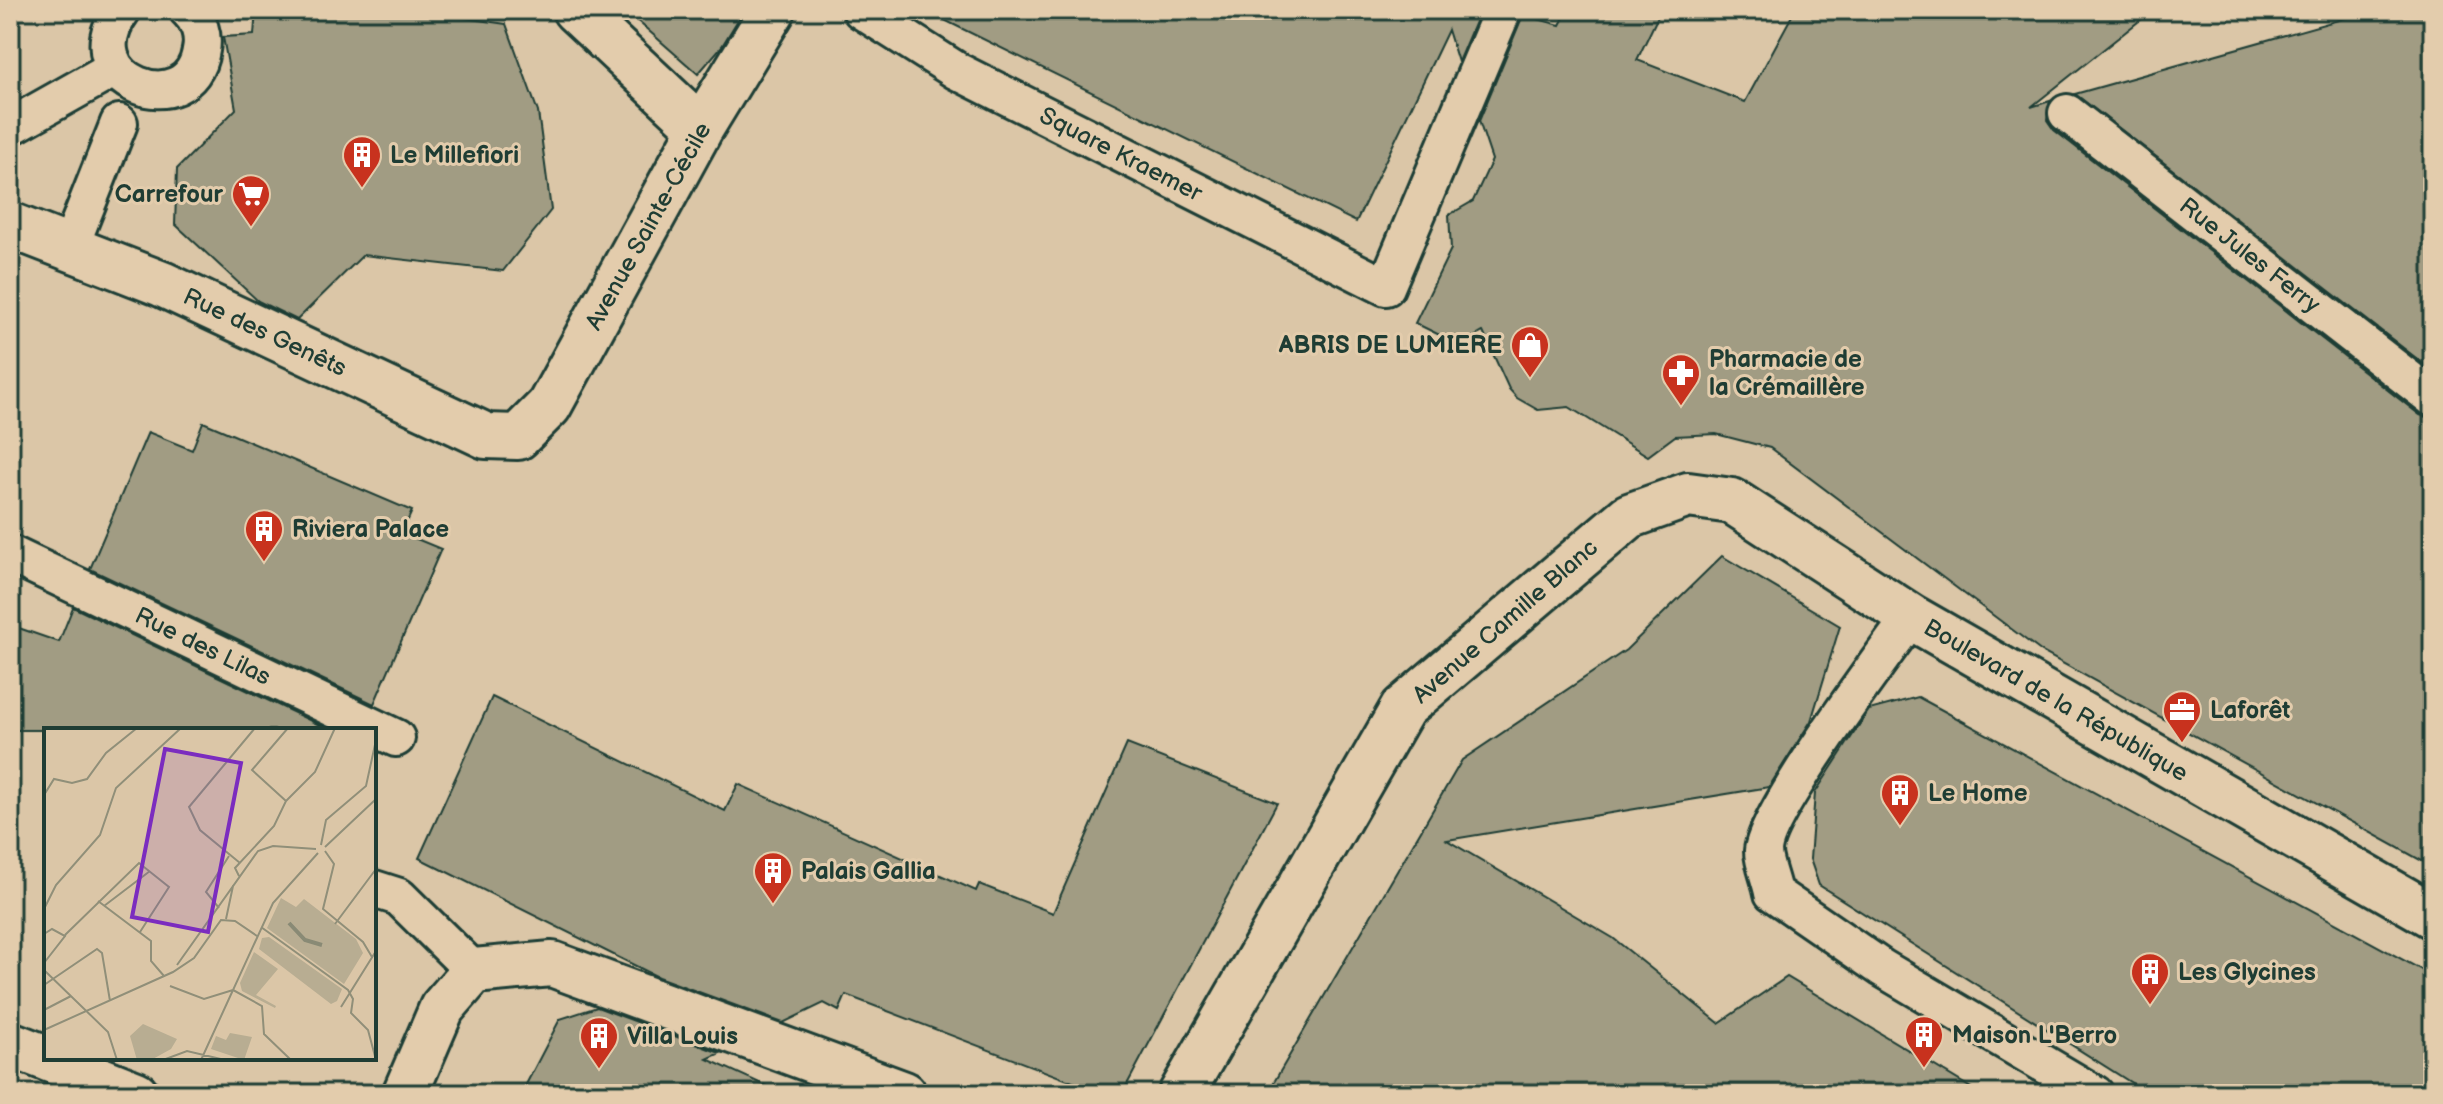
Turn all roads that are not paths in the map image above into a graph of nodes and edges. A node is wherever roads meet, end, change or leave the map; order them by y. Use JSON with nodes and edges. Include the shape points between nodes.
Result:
{"nodes":[{"id":1,"x":122,"y":10,"type":"edge"},
{"id":2,"x":188,"y":10,"type":"edge"},
{"id":3,"x":575,"y":10,"type":"edge"},
{"id":4,"x":773,"y":10,"type":"edge"},
{"id":5,"x":861,"y":10,"type":"edge"},
{"id":6,"x":1503,"y":10,"type":"edge"},
{"id":7,"x":115,"y":68,"type":"junction"},
{"id":8,"x":2067,"y":113,"type":"dead end"},
{"id":9,"x":119,"y":123,"type":"dead end"},
{"id":10,"x":10,"y":127,"type":"edge"},
{"id":11,"x":701,"y":128,"type":"junction"},
{"id":12,"x":10,"y":225,"type":"edge"},
{"id":13,"x":70,"y":247,"type":"junction"},
{"id":14,"x":2433,"y":398,"type":"edge"},
{"id":15,"x":518,"y":437,"type":"joint"},
{"id":16,"x":10,"y":554,"type":"edge"},
{"id":17,"x":1911,"y":617,"type":"junction"},
{"id":18,"x":375,"y":728,"type":"edge"},
{"id":19,"x":376,"y":728,"type":"edge"},
{"id":20,"x":396,"y":738,"type":"dead end"},
{"id":21,"x":376,"y":890,"type":"edge"},
{"id":22,"x":2433,"y":916,"type":"edge"},
{"id":23,"x":474,"y":971,"type":"junction"},
{"id":24,"x":10,"y":1044,"type":"edge"},
{"id":25,"x":44,"y":1057,"type":"edge"},
{"id":26,"x":51,"y":1060,"type":"edge"},
{"id":27,"x":136,"y":1094,"type":"edge"},
{"id":28,"x":405,"y":1094,"type":"edge"},
{"id":29,"x":904,"y":1094,"type":"edge"},
{"id":30,"x":1181,"y":1094,"type":"edge"},
{"id":31,"x":2095,"y":1094,"type":"edge"}],
"edges":[{"from":1,"to":7,"type":"lane","via":[[109,37]]},
{"from":2,"to":7,"type":"lane","via":[[202,44],[200,59],[182,83],[153,90],[125,79]]},
{"from":3,"to":11,"type":"main road"},
{"from":4,"to":11,"type":"main road","name":"Avenue Sainte-Cécile"},
{"from":5,"to":6,"type":"lane","name":"Square Kraemer","via":[[957,71],[1386,287]]},
{"from":7,"to":10,"type":"lane"},
{"from":8,"to":14,"type":"lane","name":"Rue Jules Ferry"},
{"from":9,"to":13,"type":"lane"},
{"from":11,"to":15,"type":"main road","name":"Avenue Sainte-Cécile","via":[[549,406]]},
{"from":12,"to":13,"type":"main road","name":"Rue des Genêts"},
{"from":13,"to":15,"type":"main road","name":"Rue des Genêts","via":[[162,284],[486,436]]},
{"from":16,"to":18,"type":"lane","name":"Rue des Lilas"},
{"from":17,"to":22,"type":"main road","name":"Boulevard de la République"},
{"from":17,"to":30,"type":"main road","name":"Avenue Camille Blanc","via":[[1732,501],[1688,495],[1629,516],[1403,708]]},
{"from":17,"to":31,"type":"lane","name":"Boulevard de la République","via":[[1776,818],[1763,851],[1773,893],[1882,968]]},
{"from":19,"to":20,"type":"lane","name":"Rue des Lilas"},
{"from":21,"to":23,"type":"lane","via":[[399,897]]},
{"from":23,"to":28,"type":"main road","via":[[442,1008]]},
{"from":23,"to":29,"type":"main road","via":[[552,964]]},
{"from":24,"to":25,"type":"main road"},
{"from":26,"to":27,"type":"main road"}]}
